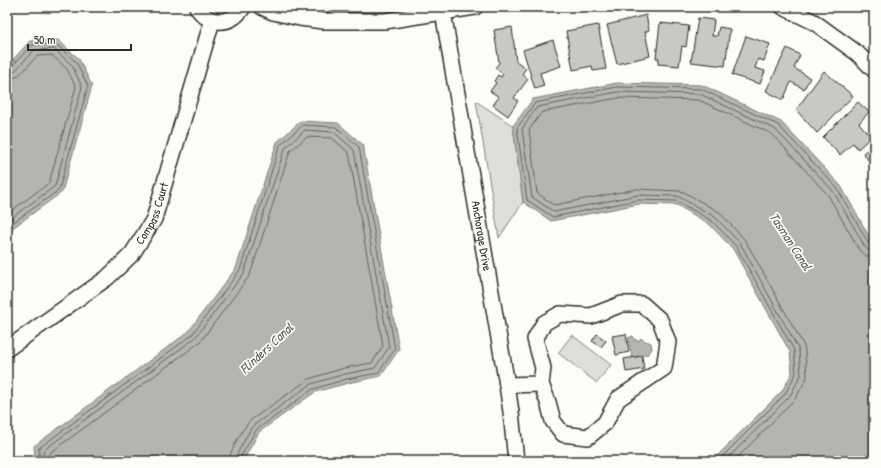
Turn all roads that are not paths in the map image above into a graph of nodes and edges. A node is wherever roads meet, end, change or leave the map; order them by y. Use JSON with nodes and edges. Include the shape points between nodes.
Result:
{"nodes":[{"id":1,"x":197,"y":7,"type":"edge"},
{"id":2,"x":243,"y":7,"type":"edge"},
{"id":3,"x":262,"y":7,"type":"edge"},
{"id":4,"x":475,"y":7,"type":"edge"},
{"id":5,"x":783,"y":7,"type":"edge"},
{"id":6,"x":443,"y":12,"type":"junction"},
{"id":7,"x":212,"y":21,"type":"junction"},
{"id":8,"x":874,"y":70,"type":"edge"},
{"id":9,"x":7,"y":349,"type":"edge"},
{"id":10,"x":541,"y":384,"type":"junction"},
{"id":11,"x":507,"y":385,"type":"junction"},
{"id":12,"x":516,"y":461,"type":"edge"}],
"edges":[{"from":1,"to":7,"type":"street","via":[[199,12]]},
{"from":2,"to":7,"type":"street","via":[[230,20]]},
{"from":3,"to":6,"type":"street","via":[[273,12],[323,21],[385,21]]},
{"from":4,"to":6,"type":"street"},
{"from":5,"to":8,"type":"street","via":[[814,22],[857,53]]},
{"from":6,"to":11,"type":"street","name":"Anchorage Drive"},
{"from":7,"to":9,"type":"street","name":"Compass Court","via":[[154,219],[132,254],[107,278]]},
{"from":10,"to":10,"type":"street","via":[[553,421],[563,434],[588,437],[605,423],[618,399],[664,368],[668,342],[660,320],[642,304],[622,304],[591,316],[560,314],[544,323],[535,339],[543,368]]},
{"from":10,"to":11,"type":"street"},
{"from":11,"to":12,"type":"street","name":"Anchorage Drive"}]}
